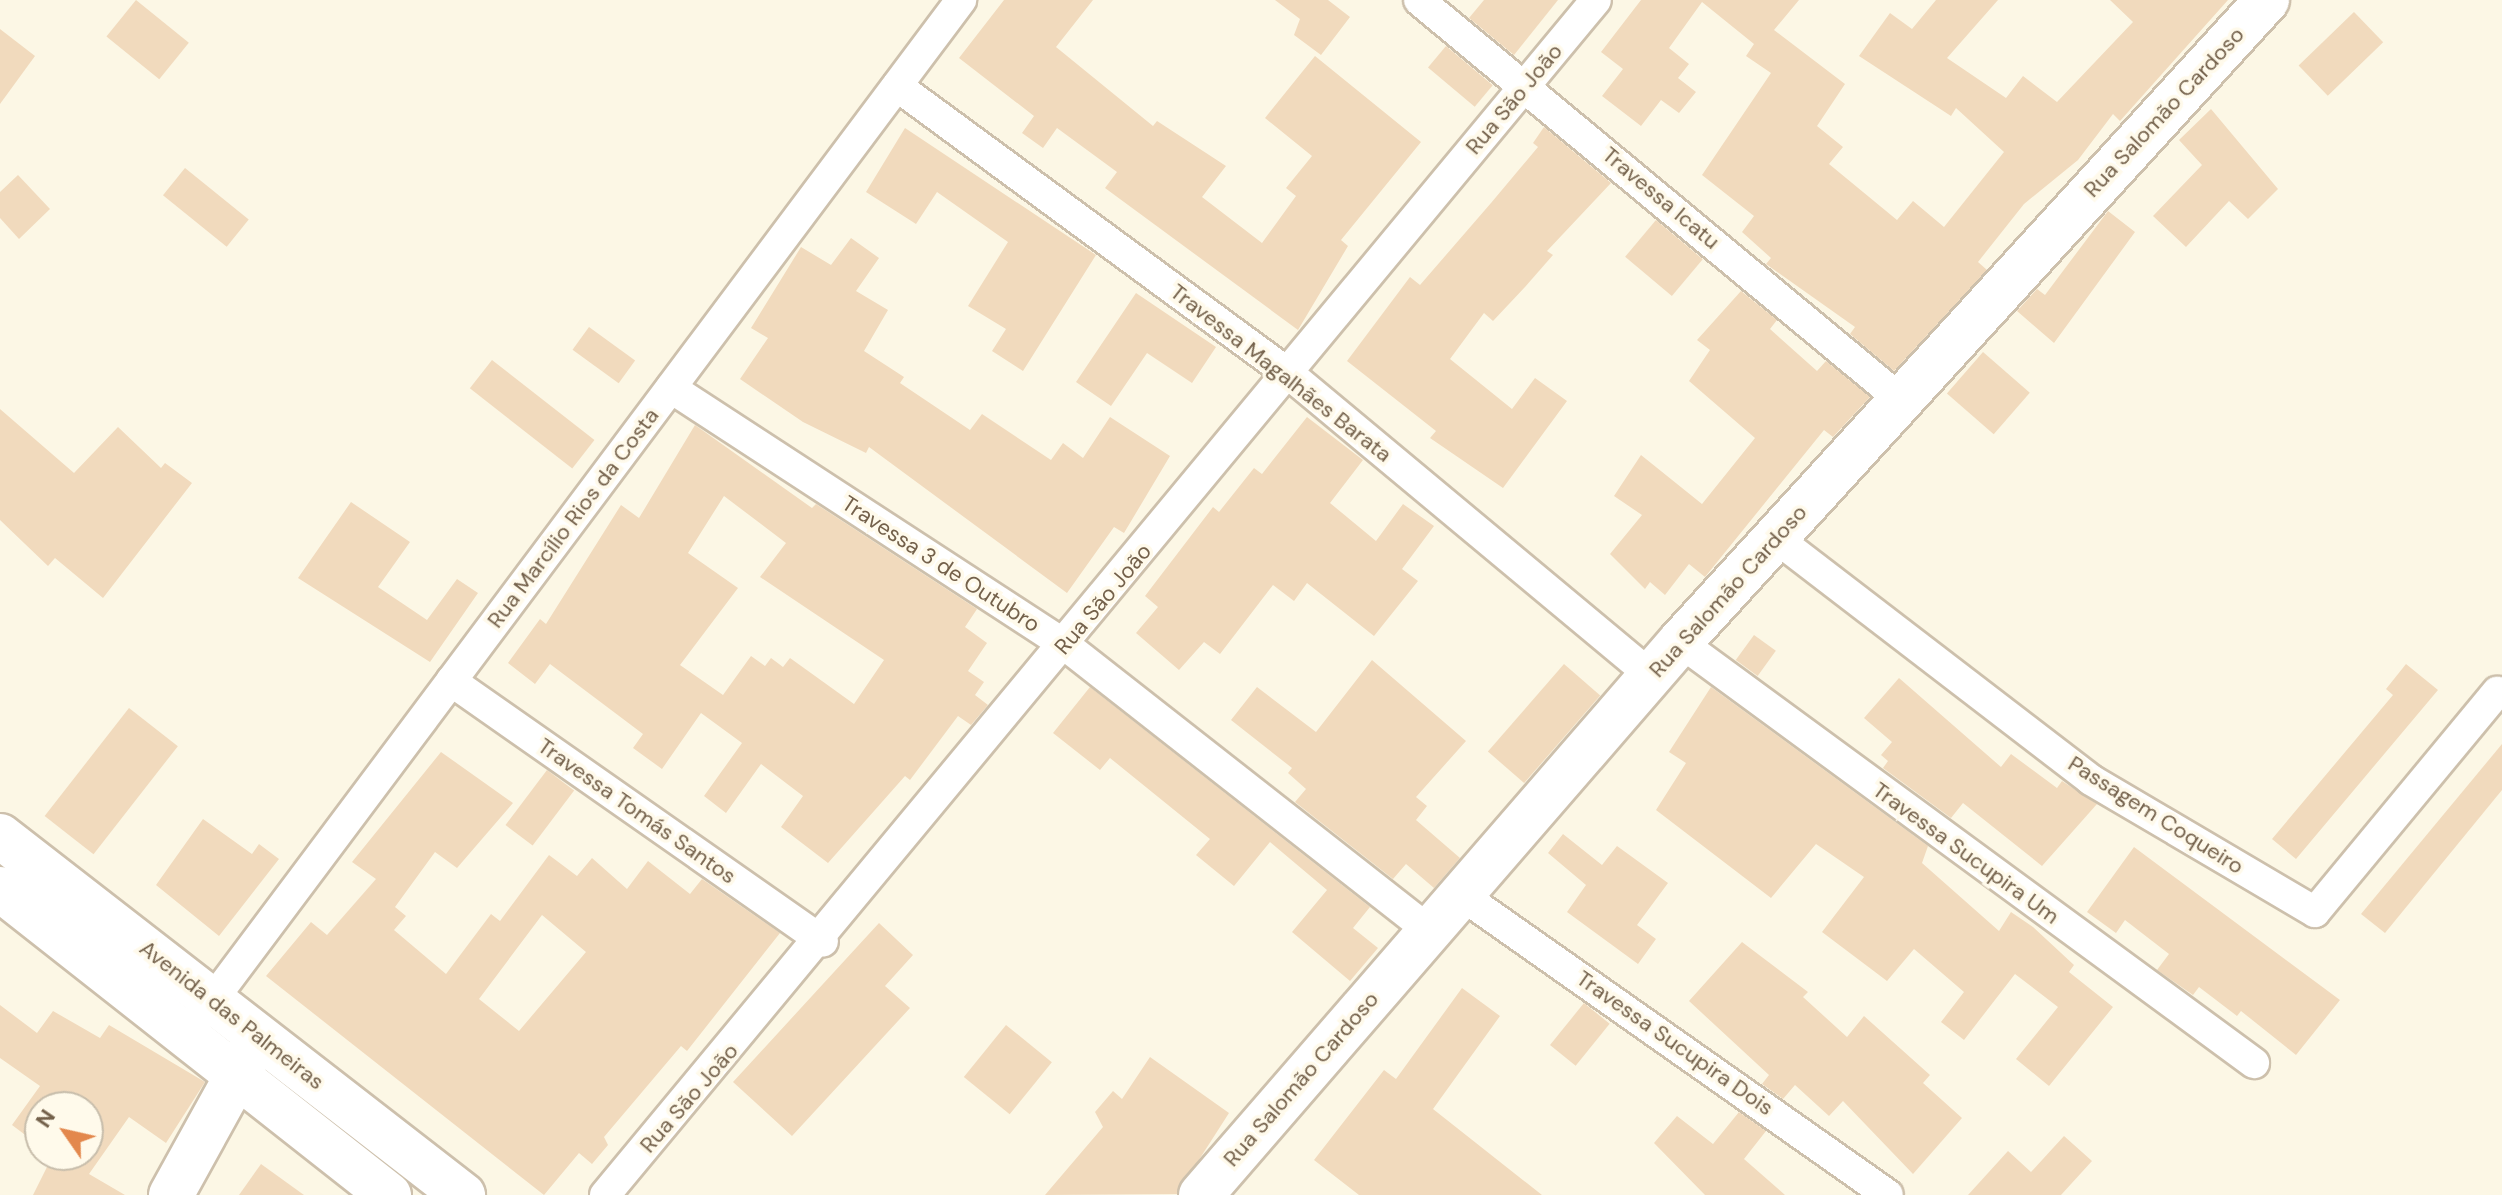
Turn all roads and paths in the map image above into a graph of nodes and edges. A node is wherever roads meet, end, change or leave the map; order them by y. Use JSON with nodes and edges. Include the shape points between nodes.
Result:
{"nodes":[{"id":1,"x":961,"y":0,"type":"edge"},
{"id":2,"x":1419,"y":0,"type":"edge"},
{"id":3,"x":1596,"y":0,"type":"edge"},
{"id":4,"x":2267,"y":0,"type":"edge"},
{"id":5,"x":1526,"y":84,"type":"junction"},
{"id":6,"x":897,"y":86,"type":"junction"},
{"id":7,"x":1289,"y":374,"type":"junction"},
{"id":8,"x":671,"y":388,"type":"junction"},
{"id":9,"x":1900,"y":399,"type":"junction"},
{"id":10,"x":1776,"y":538,"type":"junction"},
{"id":11,"x":1680,"y":642,"type":"junction"},
{"id":12,"x":1065,"y":645,"type":"junction"},
{"id":13,"x":1651,"y":676,"type":"junction"},
{"id":14,"x":451,"y":681,"type":"junction"},
{"id":15,"x":2497,"y":692,"type":"dead end"},
{"id":16,"x":0,"y":836,"type":"edge"},
{"id":17,"x":0,"y":889,"type":"edge"},
{"id":18,"x":1460,"y":894,"type":"junction"},
{"id":19,"x":1429,"y":930,"type":"junction"},
{"id":20,"x":823,"y":941,"type":"junction"},
{"id":21,"x":212,"y":1001,"type":"junction"},
{"id":22,"x":185,"y":1035,"type":"junction"},
{"id":23,"x":260,"y":1037,"type":"junction"},
{"id":24,"x":2254,"y":1063,"type":"dead end"},
{"id":25,"x":235,"y":1074,"type":"junction"},
{"id":26,"x":171,"y":1195,"type":"edge"},
{"id":27,"x":389,"y":1195,"type":"edge"},
{"id":28,"x":463,"y":1195,"type":"edge"},
{"id":29,"x":605,"y":1195,"type":"edge"},
{"id":30,"x":1201,"y":1195,"type":"edge"},
{"id":31,"x":1888,"y":1195,"type":"edge"}],
"edges":[{"from":1,"to":6,"type":"street","name":"Rua Marcílio Rios da Costa"},
{"from":2,"to":5,"type":"street","name":"Travessa Icatu"},
{"from":3,"to":5,"type":"street","name":"Rua São João"},
{"from":4,"to":9,"type":"street","name":"Rua Salomão Cardoso"},
{"from":5,"to":7,"type":"street","name":"Rua São João"},
{"from":5,"to":9,"type":"street","name":"Travessa Icatu"},
{"from":6,"to":7,"type":"street","name":"Travessa Magalhães Barata"},
{"from":6,"to":8,"type":"street","name":"Rua Marcílio Rios da Costa"},
{"from":7,"to":12,"type":"street","name":"Rua São João"},
{"from":7,"to":13,"type":"street","name":"Travessa Magalhães Barata"},
{"from":8,"to":12,"type":"street","name":"Travessa 3 de Outubro"},
{"from":8,"to":14,"type":"street","name":"Rua Marcílio Rios da Costa"},
{"from":9,"to":10,"type":"street","name":"Rua Salomão Cardoso"},
{"from":10,"to":11,"type":"street","name":"Rua Salomão Cardoso"},
{"from":10,"to":15,"type":"street","name":"Passagem Coqueiro","via":[[2091,780],[2315,912]]},
{"from":11,"to":13,"type":"street","name":"Rua Salomão Cardoso"},
{"from":11,"to":24,"type":"street","name":"Travessa Sucupira Um"},
{"from":12,"to":19,"type":"street","name":"Travessa 3 de Outubro"},
{"from":12,"to":20,"type":"street","name":"Rua São João"},
{"from":13,"to":18,"type":"street","name":"Rua Salomão Cardoso"},
{"from":14,"to":20,"type":"street","name":"Travessa Tomás Santos"},
{"from":14,"to":21,"type":"street","name":"Rua Marcílio Rios da Costa"},
{"from":16,"to":21,"type":"street","name":"Avenida das Palmeiras"},
{"from":17,"to":22,"type":"street","name":"Avenida das Palmeiras"},
{"from":18,"to":19,"type":"street","name":"Rua Salomão Cardoso"},
{"from":18,"to":31,"type":"street","name":"Travessa Sucupira Dois"},
{"from":19,"to":30,"type":"street","name":"Rua Salomão Cardoso"},
{"from":20,"to":29,"type":"street","name":"Rua São João"},
{"from":21,"to":22,"type":"street","name":"Rua Marcílio Rios da Costa"},
{"from":21,"to":23,"type":"street","name":"Avenida das Palmeiras"},
{"from":22,"to":25,"type":"street","name":"Avenida das Palmeiras"},
{"from":23,"to":25,"type":"street"},
{"from":23,"to":28,"type":"street","name":"Avenida das Palmeiras"},
{"from":25,"to":26,"type":"street"},
{"from":25,"to":27,"type":"street","name":"Avenida das Palmeiras"}]}
